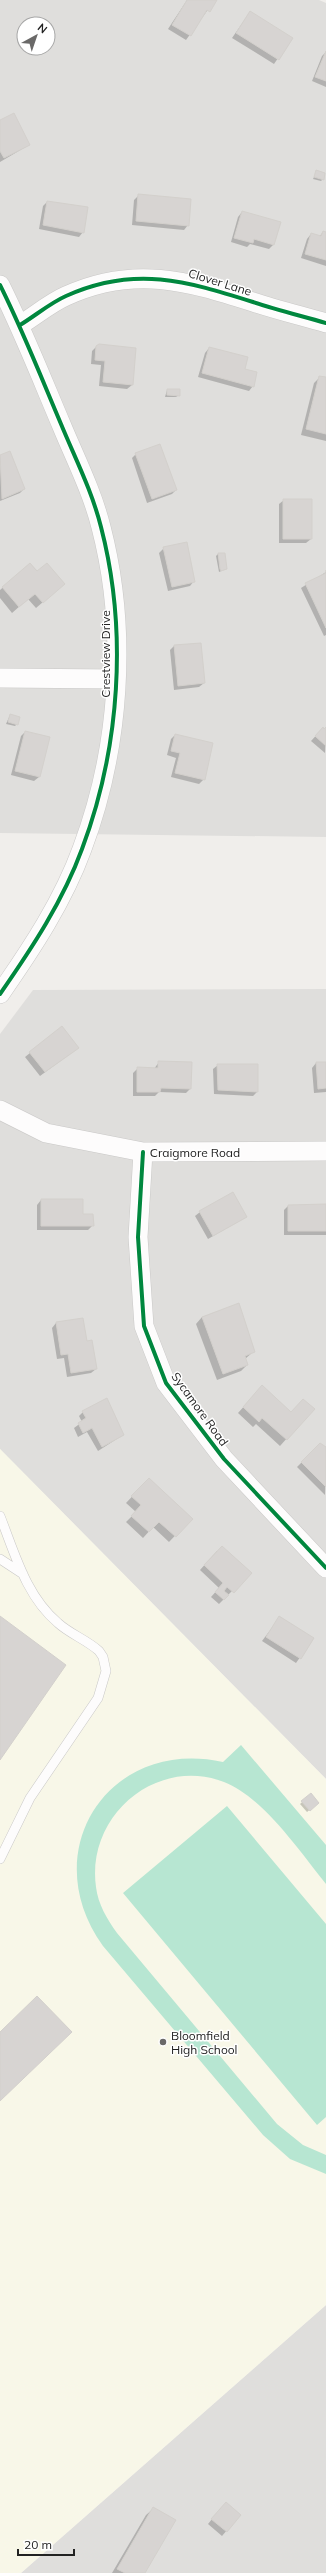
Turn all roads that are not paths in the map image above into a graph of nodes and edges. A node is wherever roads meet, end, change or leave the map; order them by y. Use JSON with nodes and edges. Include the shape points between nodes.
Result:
{"nodes":[{"id":1,"x":0,"y":285,"type":"edge"},
{"id":2,"x":326,"y":322,"type":"edge"},
{"id":3,"x":20,"y":325,"type":"junction"},
{"id":4,"x":0,"y":678,"type":"edge"},
{"id":5,"x":115,"y":679,"type":"junction"},
{"id":6,"x":0,"y":994,"type":"edge"},
{"id":7,"x":0,"y":1110,"type":"edge"},
{"id":8,"x":326,"y":1151,"type":"edge"},
{"id":9,"x":143,"y":1152,"type":"junction"},
{"id":10,"x":0,"y":1516,"type":"edge"},
{"id":11,"x":0,"y":1559,"type":"edge"},
{"id":12,"x":326,"y":1568,"type":"edge"},
{"id":13,"x":23,"y":1574,"type":"junction"},
{"id":14,"x":0,"y":1859,"type":"edge"}],
"edges":[{"from":1,"to":3,"type":"street","name":"Crestview Drive"},
{"from":2,"to":3,"type":"street","name":"Clover Lane","via":[[208,287],[176,280],[137,278],[101,284],[65,296]]},
{"from":3,"to":5,"type":"street","name":"Crestview Drive","via":[[88,485],[102,527],[113,586],[116,621]]},
{"from":4,"to":5,"type":"street"},
{"from":5,"to":6,"type":"street","name":"Crestview Drive","via":[[115,706],[105,769],[82,849],[51,914]]},
{"from":7,"to":9,"type":"street","name":"Craigmore Road","via":[[46,1133]]},
{"from":8,"to":9,"type":"street","name":"Craigmore Road"},
{"from":9,"to":12,"type":"street","name":"Sycamore Road","via":[[138,1237],[144,1326],[166,1383],[224,1459]]},
{"from":10,"to":13,"type":"lane"},
{"from":11,"to":13,"type":"lane"},
{"from":13,"to":14,"type":"lane","via":[[46,1611],[59,1625],[99,1651],[106,1670],[98,1698],[30,1798]]}]}
